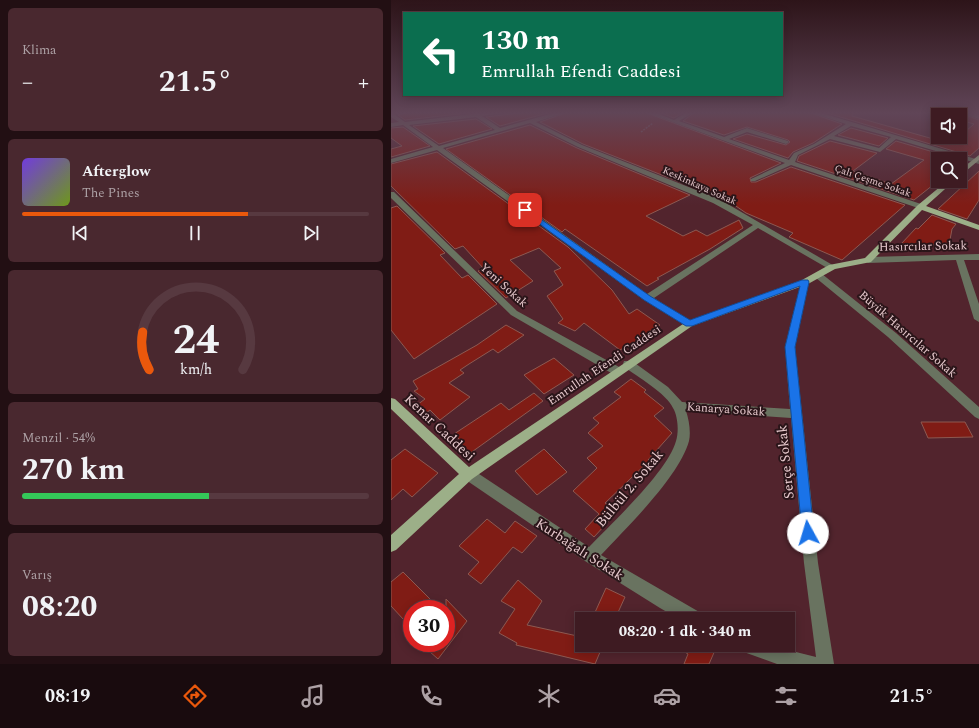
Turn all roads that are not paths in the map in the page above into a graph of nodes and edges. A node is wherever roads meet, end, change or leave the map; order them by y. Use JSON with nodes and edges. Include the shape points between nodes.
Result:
{"nodes":[{"id":1,"x":432,"y":143,"type":"edge"},
{"id":2,"x":457,"y":143,"type":"edge"},
{"id":3,"x":574,"y":143,"type":"edge"},
{"id":4,"x":735,"y":143,"type":"edge"},
{"id":5,"x":820,"y":143,"type":"edge"},
{"id":6,"x":855,"y":143,"type":"edge"},
{"id":7,"x":888,"y":143,"type":"edge"},
{"id":8,"x":917,"y":143,"type":"edge"},
{"id":9,"x":439,"y":148,"type":"junction"},
{"id":10,"x":978,"y":160,"type":"edge"},
{"id":11,"x":391,"y":161,"type":"edge"},
{"id":12,"x":791,"y":163,"type":"junction"},
{"id":13,"x":967,"y":169,"type":"edge"},
{"id":14,"x":753,"y":180,"type":"dead end"},
{"id":15,"x":943,"y":188,"type":"edge"},
{"id":16,"x":391,"y":194,"type":"edge"},
{"id":17,"x":921,"y":207,"type":"junction"},
{"id":18,"x":758,"y":225,"type":"junction"},
{"id":19,"x":979,"y":228,"type":"edge"},
{"id":20,"x":959,"y":257,"type":"junction"},
{"id":21,"x":979,"y":257,"type":"edge"},
{"id":22,"x":868,"y":260,"type":"junction"},
{"id":23,"x":832,"y":267,"type":"junction"},
{"id":24,"x":819,"y":276,"type":"junction"},
{"id":25,"x":805,"y":282,"type":"junction"},
{"id":26,"x":647,"y":298,"type":"junction"},
{"id":27,"x":979,"y":318,"type":"edge"},
{"id":28,"x":689,"y":324,"type":"junction"},
{"id":29,"x":623,"y":368,"type":"junction"},
{"id":30,"x":391,"y":402,"type":"edge"},
{"id":31,"x":679,"y":406,"type":"junction"},
{"id":32,"x":797,"y":414,"type":"junction"},
{"id":33,"x":979,"y":414,"type":"edge"},
{"id":34,"x":468,"y":474,"type":"junction"},
{"id":35,"x":391,"y":545,"type":"edge"},
{"id":36,"x":590,"y":556,"type":"junction"},
{"id":37,"x":682,"y":612,"type":"edge"},
{"id":38,"x":763,"y":652,"type":"edge"},
{"id":39,"x":811,"y":664,"type":"edge"},
{"id":40,"x":825,"y":664,"type":"edge"}],
"edges":[{"from":1,"to":9,"type":"street"},
{"from":2,"to":9,"type":"street"},
{"from":3,"to":18,"type":"street","name":"Keskinkaya Sokak","via":[[716,201]]},
{"from":4,"to":12,"type":"street","name":"Çalı Çeşme Sokak"},
{"from":5,"to":12,"type":"street","via":[[796,154]]},
{"from":6,"to":7,"type":"street","via":[[880,150]]},
{"from":8,"to":10,"type":"street"},
{"from":9,"to":11,"type":"street"},
{"from":9,"to":26,"type":"street"},
{"from":10,"to":13,"type":"main road"},
{"from":12,"to":14,"type":"street"},
{"from":12,"to":17,"type":"street","name":"Çalı Çeşme Sokak"},
{"from":15,"to":17,"type":"main road"},
{"from":16,"to":29,"type":"street","name":"Yeni Sokak","via":[[514,312]]},
{"from":17,"to":19,"type":"main road","name":"Çalı Çeşme Sokak"},
{"from":17,"to":22,"type":"main road"},
{"from":18,"to":23,"type":"street","name":"Keskinkaya Sokak"},
{"from":18,"to":26,"type":"street"},
{"from":20,"to":21,"type":"street","name":"Hasırcılar Sokak"},
{"from":20,"to":22,"type":"street","name":"Hasırcılar Sokak"},
{"from":20,"to":27,"type":"street"},
{"from":22,"to":23,"type":"main road","name":"Emrullah Efendi Caddesi"},
{"from":23,"to":24,"type":"main road","name":"Emrullah Efendi Caddesi"},
{"from":24,"to":25,"type":"main road","name":"Emrullah Efendi Caddesi"},
{"from":24,"to":33,"type":"street","name":"Büyük Hasırcılar Sokak","via":[[892,335]]},
{"from":25,"to":28,"type":"main road","name":"Emrullah Efendi Caddesi"},
{"from":25,"to":32,"type":"street","name":"Serçe Sokak","via":[[790,347]]},
{"from":26,"to":28,"type":"street"},
{"from":28,"to":29,"type":"main road","name":"Emrullah Efendi Caddesi"},
{"from":29,"to":31,"type":"street","via":[[661,389]]},
{"from":29,"to":34,"type":"main road","name":"Emrullah Efendi Caddesi"},
{"from":30,"to":34,"type":"main road","name":"Kenar Caddesi"},
{"from":31,"to":32,"type":"street","name":"Kanarya Sokak"},
{"from":31,"to":36,"type":"street","name":"Bülbül 2. Sokak","via":[[683,441],[673,461]]},
{"from":32,"to":40,"type":"street","name":"Serçe Sokak","via":[[811,562]]},
{"from":34,"to":35,"type":"main road","name":"Emrullah Efendi Caddesi"},
{"from":34,"to":36,"type":"street","name":"Kurbağalı Sokak"},
{"from":36,"to":37,"type":"street","name":"Kurbağalı Sokak"},
{"from":38,"to":39,"type":"street"}]}
